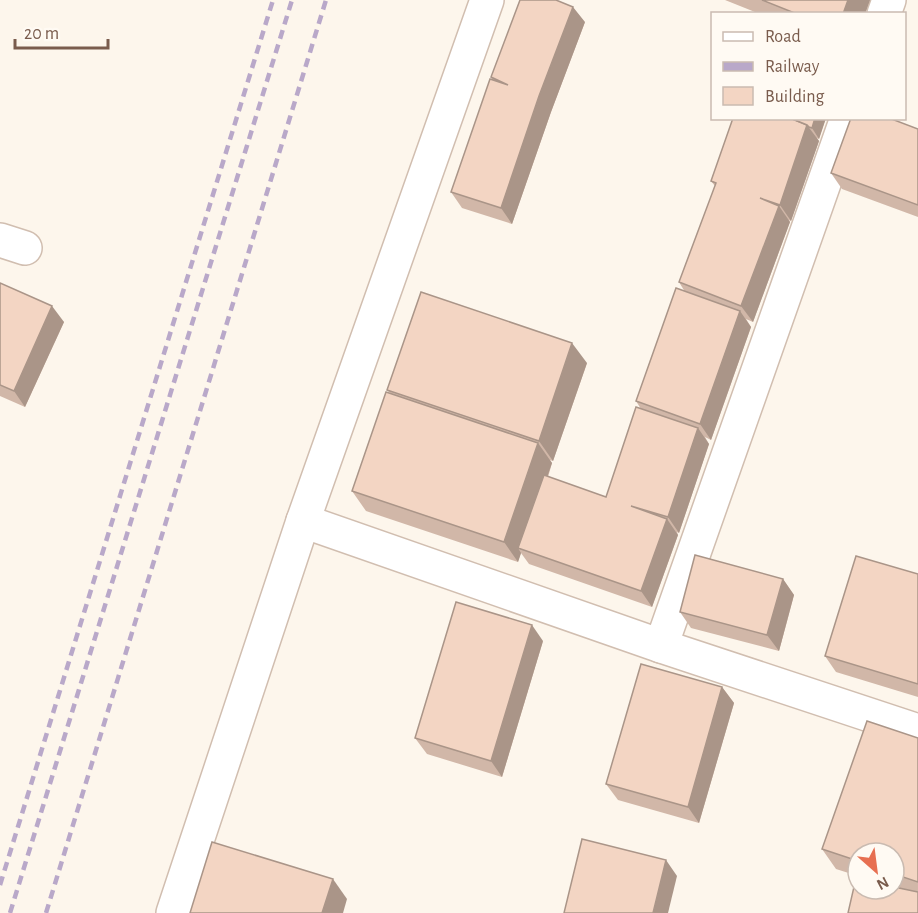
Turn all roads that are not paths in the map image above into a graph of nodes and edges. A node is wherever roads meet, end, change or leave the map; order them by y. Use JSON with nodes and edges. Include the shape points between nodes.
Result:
{"nodes":[{"id":1,"x":487,"y":0,"type":"edge"},
{"id":2,"x":846,"y":120,"type":"edge"},
{"id":3,"x":303,"y":521,"type":"junction"},
{"id":4,"x":661,"y":646,"type":"junction"},
{"id":5,"x":918,"y":731,"type":"edge"},
{"id":6,"x":173,"y":913,"type":"edge"}],
"edges":[{"from":1,"to":3,"type":"street"},
{"from":2,"to":4,"type":"street"},
{"from":3,"to":4,"type":"street"},
{"from":3,"to":6,"type":"street"},
{"from":4,"to":5,"type":"street"}]}
